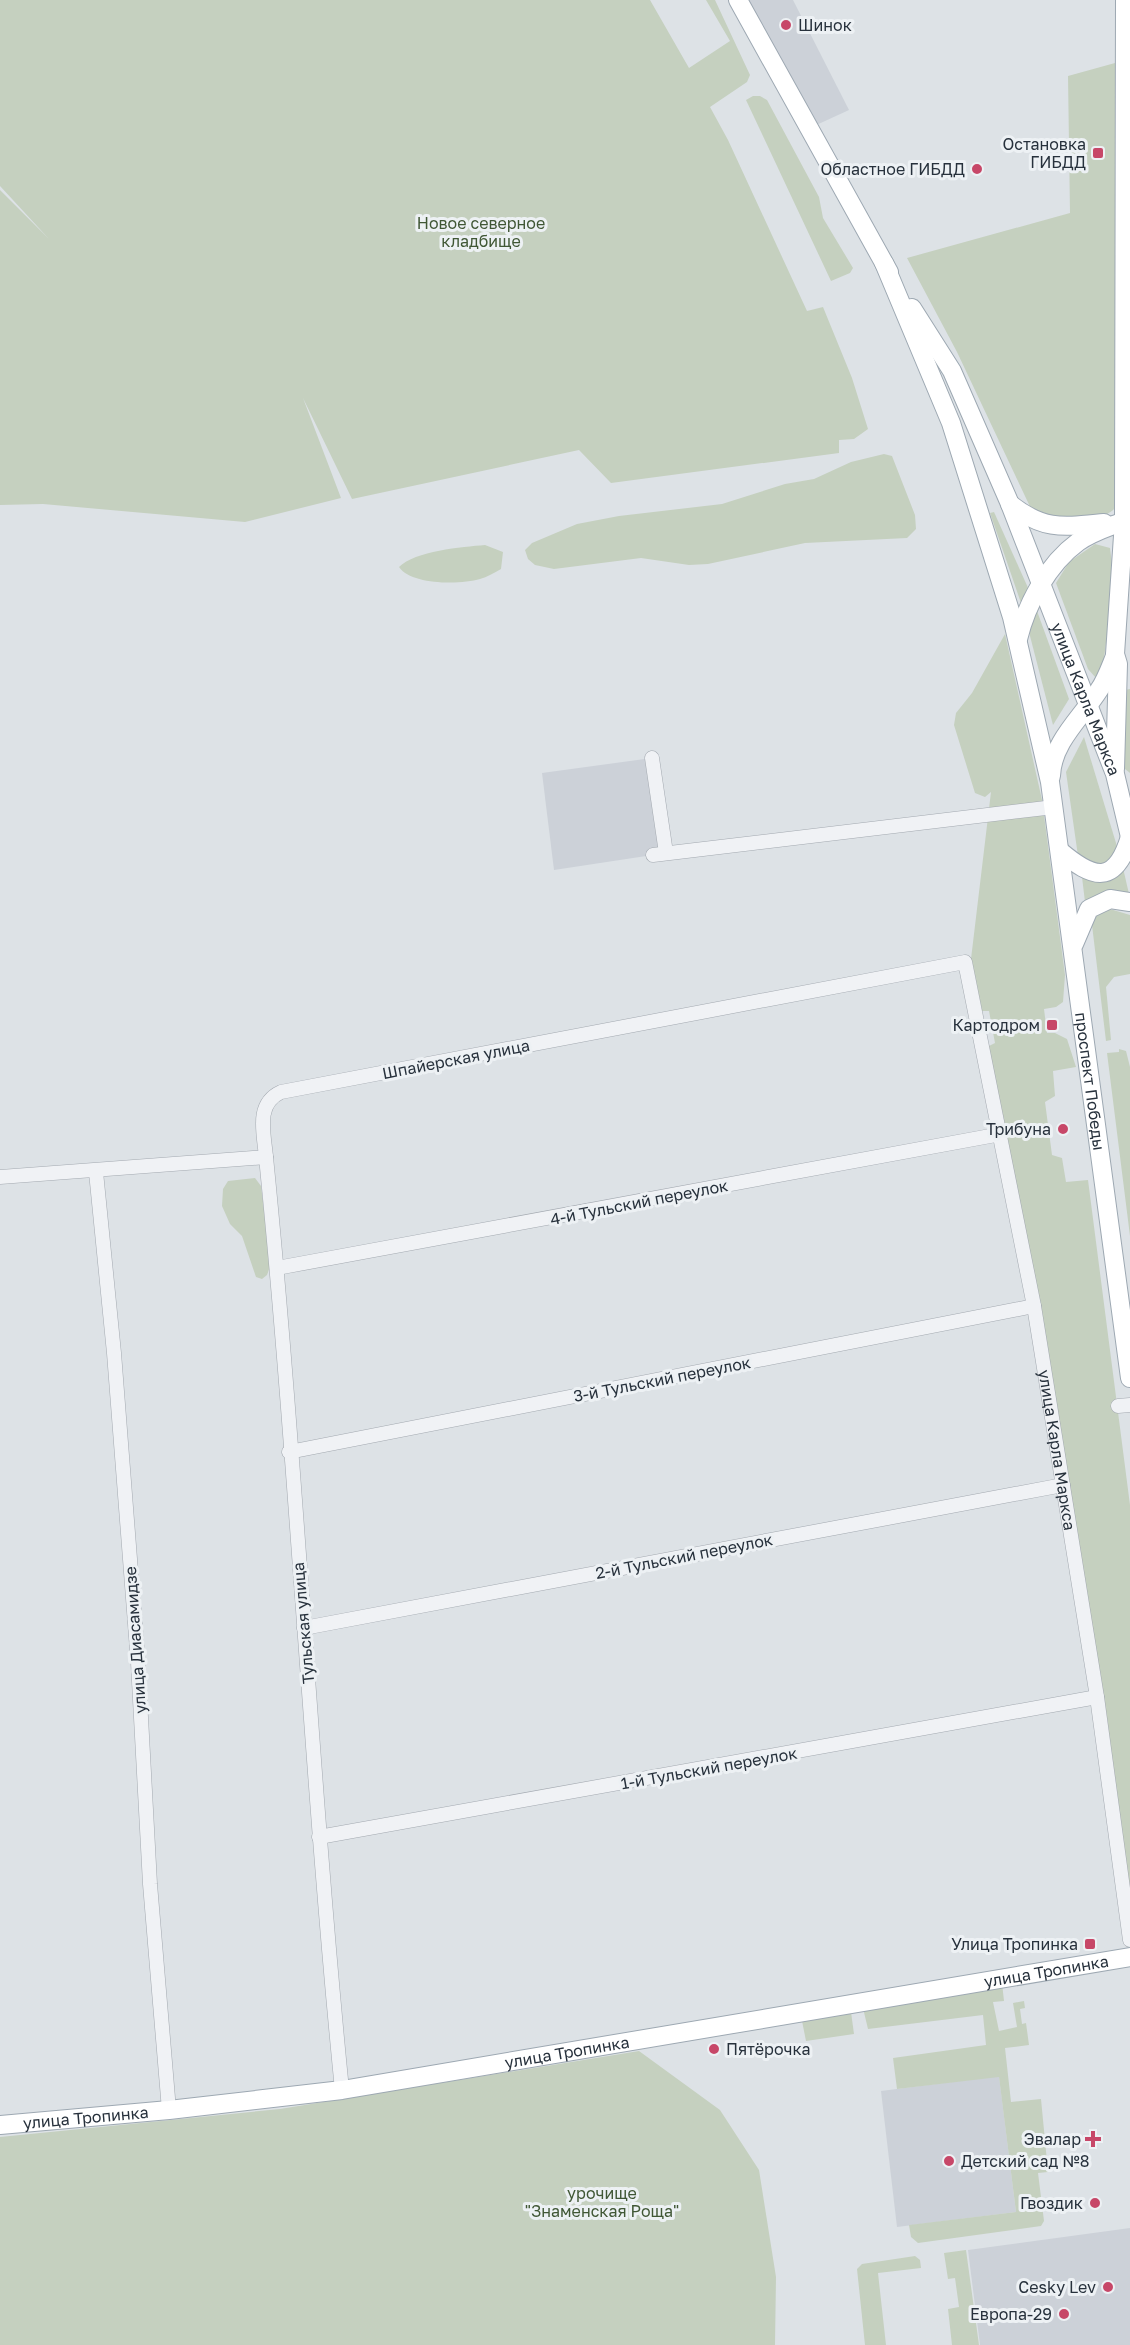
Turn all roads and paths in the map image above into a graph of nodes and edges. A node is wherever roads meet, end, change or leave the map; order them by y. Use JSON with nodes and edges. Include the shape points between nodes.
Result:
{"nodes":[{"id":1,"x":738,"y":0,"type":"edge"},
{"id":2,"x":1125,"y":0,"type":"edge"},
{"id":3,"x":1127,"y":237,"type":"edge"},
{"id":4,"x":884,"y":263,"type":"junction"},
{"id":5,"x":1010,"y":504,"type":"junction"},
{"id":6,"x":1127,"y":521,"type":"edge"},
{"id":7,"x":1042,"y":584,"type":"junction"},
{"id":8,"x":1018,"y":641,"type":"junction"},
{"id":9,"x":1115,"y":654,"type":"junction"},
{"id":10,"x":1087,"y":705,"type":"junction"},
{"id":11,"x":652,"y":758,"type":"dead end"},
{"id":12,"x":1115,"y":774,"type":"junction"},
{"id":13,"x":1050,"y":782,"type":"junction"},
{"id":14,"x":1054,"y":807,"type":"junction"},
{"id":15,"x":1130,"y":837,"type":"edge"},
{"id":16,"x":1059,"y":851,"type":"junction"},
{"id":17,"x":1130,"y":902,"type":"edge"},
{"id":18,"x":1072,"y":950,"type":"junction"},
{"id":19,"x":965,"y":962,"type":"joint"},
{"id":20,"x":1001,"y":1134,"type":"junction"},
{"id":21,"x":266,"y":1157,"type":"junction"},
{"id":22,"x":96,"y":1172,"type":"junction"},
{"id":23,"x":0,"y":1177,"type":"edge"},
{"id":24,"x":277,"y":1268,"type":"junction"},
{"id":25,"x":1034,"y":1306,"type":"junction"},
{"id":26,"x":1130,"y":1378,"type":"edge"},
{"id":27,"x":289,"y":1452,"type":"junction"},
{"id":28,"x":1063,"y":1485,"type":"junction"},
{"id":29,"x":304,"y":1628,"type":"junction"},
{"id":30,"x":1097,"y":1697,"type":"junction"},
{"id":31,"x":319,"y":1837,"type":"junction"},
{"id":32,"x":1130,"y":1940,"type":"edge"},
{"id":33,"x":1130,"y":1957,"type":"edge"},
{"id":34,"x":342,"y":2090,"type":"junction"},
{"id":35,"x":169,"y":2110,"type":"junction"},
{"id":36,"x":0,"y":2125,"type":"edge"}],
"edges":[{"from":1,"to":4,"type":"main road","name":"улица Карла Маркса"},
{"from":2,"to":3,"type":"main road","name":"улица Карла Маркса"},
{"from":3,"to":6,"type":"main road","name":"улица Карла Маркса"},
{"from":4,"to":5,"type":"main road","name":"улица Карла Маркса","via":[[952,371]]},
{"from":4,"to":8,"type":"main road","name":"проспект Победы","via":[[951,423]]},
{"from":5,"to":6,"type":"main road","via":[[1043,525],[1066,527]]},
{"from":5,"to":7,"type":"main road","name":"улица Карла Маркса"},
{"from":6,"to":7,"type":"main road","via":[[1079,541],[1053,566]]},
{"from":6,"to":9,"type":"main road","name":"улица Карла Маркса"},
{"from":7,"to":8,"type":"main road","via":[[1029,607]]},
{"from":7,"to":10,"type":"main road","name":"улица Карла Маркса"},
{"from":8,"to":13,"type":"main road","name":"проспект Победы"},
{"from":9,"to":10,"type":"main road","via":[[1106,677]]},
{"from":9,"to":12,"type":"main road","name":"улица Карла Маркса"},
{"from":10,"to":12,"type":"main road","name":"улица Карла Маркса"},
{"from":10,"to":13,"type":"main road","via":[[1054,757]]},
{"from":11,"to":14,"type":"street","via":[[660,854]]},
{"from":12,"to":15,"type":"main road"},
{"from":13,"to":14,"type":"main road","name":"проспект Победы"},
{"from":14,"to":16,"type":"main road","name":"проспект Победы"},
{"from":15,"to":16,"type":"main road","via":[[1118,864],[1106,873],[1089,873]]},
{"from":16,"to":18,"type":"main road","name":"проспект Победы"},
{"from":17,"to":18,"type":"main road","via":[[1110,899],[1089,909]]},
{"from":18,"to":26,"type":"main road","name":"проспект Победы"},
{"from":19,"to":20,"type":"street","name":"улица Карла Маркса"},
{"from":19,"to":21,"type":"street","name":"Шпайерская улица","via":[[281,1092],[265,1104],[262,1116]]},
{"from":20,"to":24,"type":"street","name":"4-й Тульский переулок"},
{"from":20,"to":25,"type":"street","name":"улица Карла Маркса"},
{"from":21,"to":22,"type":"street"},
{"from":21,"to":24,"type":"street","name":"Тульская улица"},
{"from":22,"to":23,"type":"street"},
{"from":22,"to":35,"type":"street","name":"улица Диасамидзе","via":[[114,1353]]},
{"from":24,"to":27,"type":"street","name":"Тульская улица"},
{"from":25,"to":27,"type":"street","name":"3-й Тульский переулок"},
{"from":25,"to":28,"type":"street","name":"улица Карла Маркса"},
{"from":27,"to":29,"type":"street","name":"Тульская улица"},
{"from":28,"to":29,"type":"street","name":"2-й Тульский переулок"},
{"from":28,"to":30,"type":"street","name":"улица Карла Маркса"},
{"from":29,"to":31,"type":"street","name":"Тульская улица"},
{"from":30,"to":31,"type":"street","name":"1-й Тульский переулок"},
{"from":30,"to":32,"type":"street","name":"улица Карла Маркса"},
{"from":31,"to":34,"type":"street","name":"Тульская улица"},
{"from":33,"to":34,"type":"main road","name":"улица Тропинка"},
{"from":34,"to":35,"type":"main road","name":"улица Тропинка"},
{"from":35,"to":36,"type":"main road","name":"улица Тропинка"}]}
